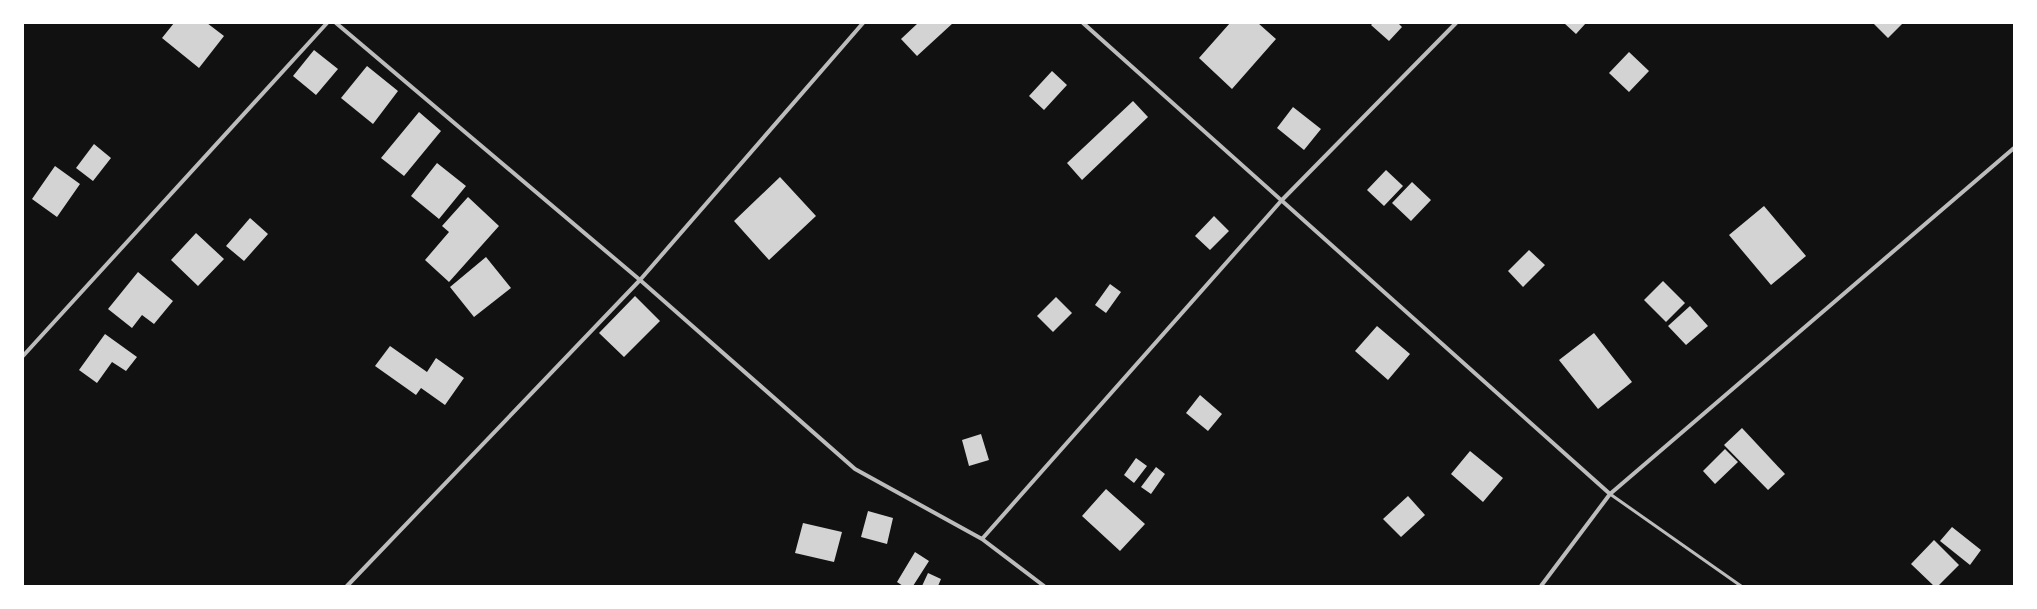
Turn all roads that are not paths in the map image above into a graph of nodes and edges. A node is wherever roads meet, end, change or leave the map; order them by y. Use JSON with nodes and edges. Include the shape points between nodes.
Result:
{"nodes":[{"id":1,"x":327,"y":23,"type":"edge"},
{"id":2,"x":336,"y":23,"type":"edge"},
{"id":3,"x":863,"y":23,"type":"edge"},
{"id":4,"x":1083,"y":23,"type":"edge"},
{"id":5,"x":1456,"y":23,"type":"edge"},
{"id":6,"x":2014,"y":148,"type":"edge"},
{"id":7,"x":1281,"y":201,"type":"junction"},
{"id":8,"x":640,"y":280,"type":"junction"},
{"id":9,"x":23,"y":356,"type":"edge"},
{"id":10,"x":1610,"y":494,"type":"junction"},
{"id":11,"x":982,"y":539,"type":"junction"},
{"id":12,"x":347,"y":586,"type":"edge"},
{"id":13,"x":1044,"y":586,"type":"edge"},
{"id":14,"x":1541,"y":586,"type":"edge"},
{"id":15,"x":1741,"y":586,"type":"edge"}],
"edges":[{"from":1,"to":9,"type":"street"},
{"from":2,"to":8,"type":"street"},
{"from":3,"to":8,"type":"street"},
{"from":4,"to":7,"type":"street"},
{"from":5,"to":7,"type":"street"},
{"from":6,"to":10,"type":"street"},
{"from":7,"to":10,"type":"street"},
{"from":7,"to":11,"type":"street"},
{"from":8,"to":11,"type":"street","via":[[855,469]]},
{"from":8,"to":12,"type":"street"},
{"from":10,"to":14,"type":"street"},
{"from":10,"to":15,"type":"lane"},
{"from":11,"to":13,"type":"street"}]}
